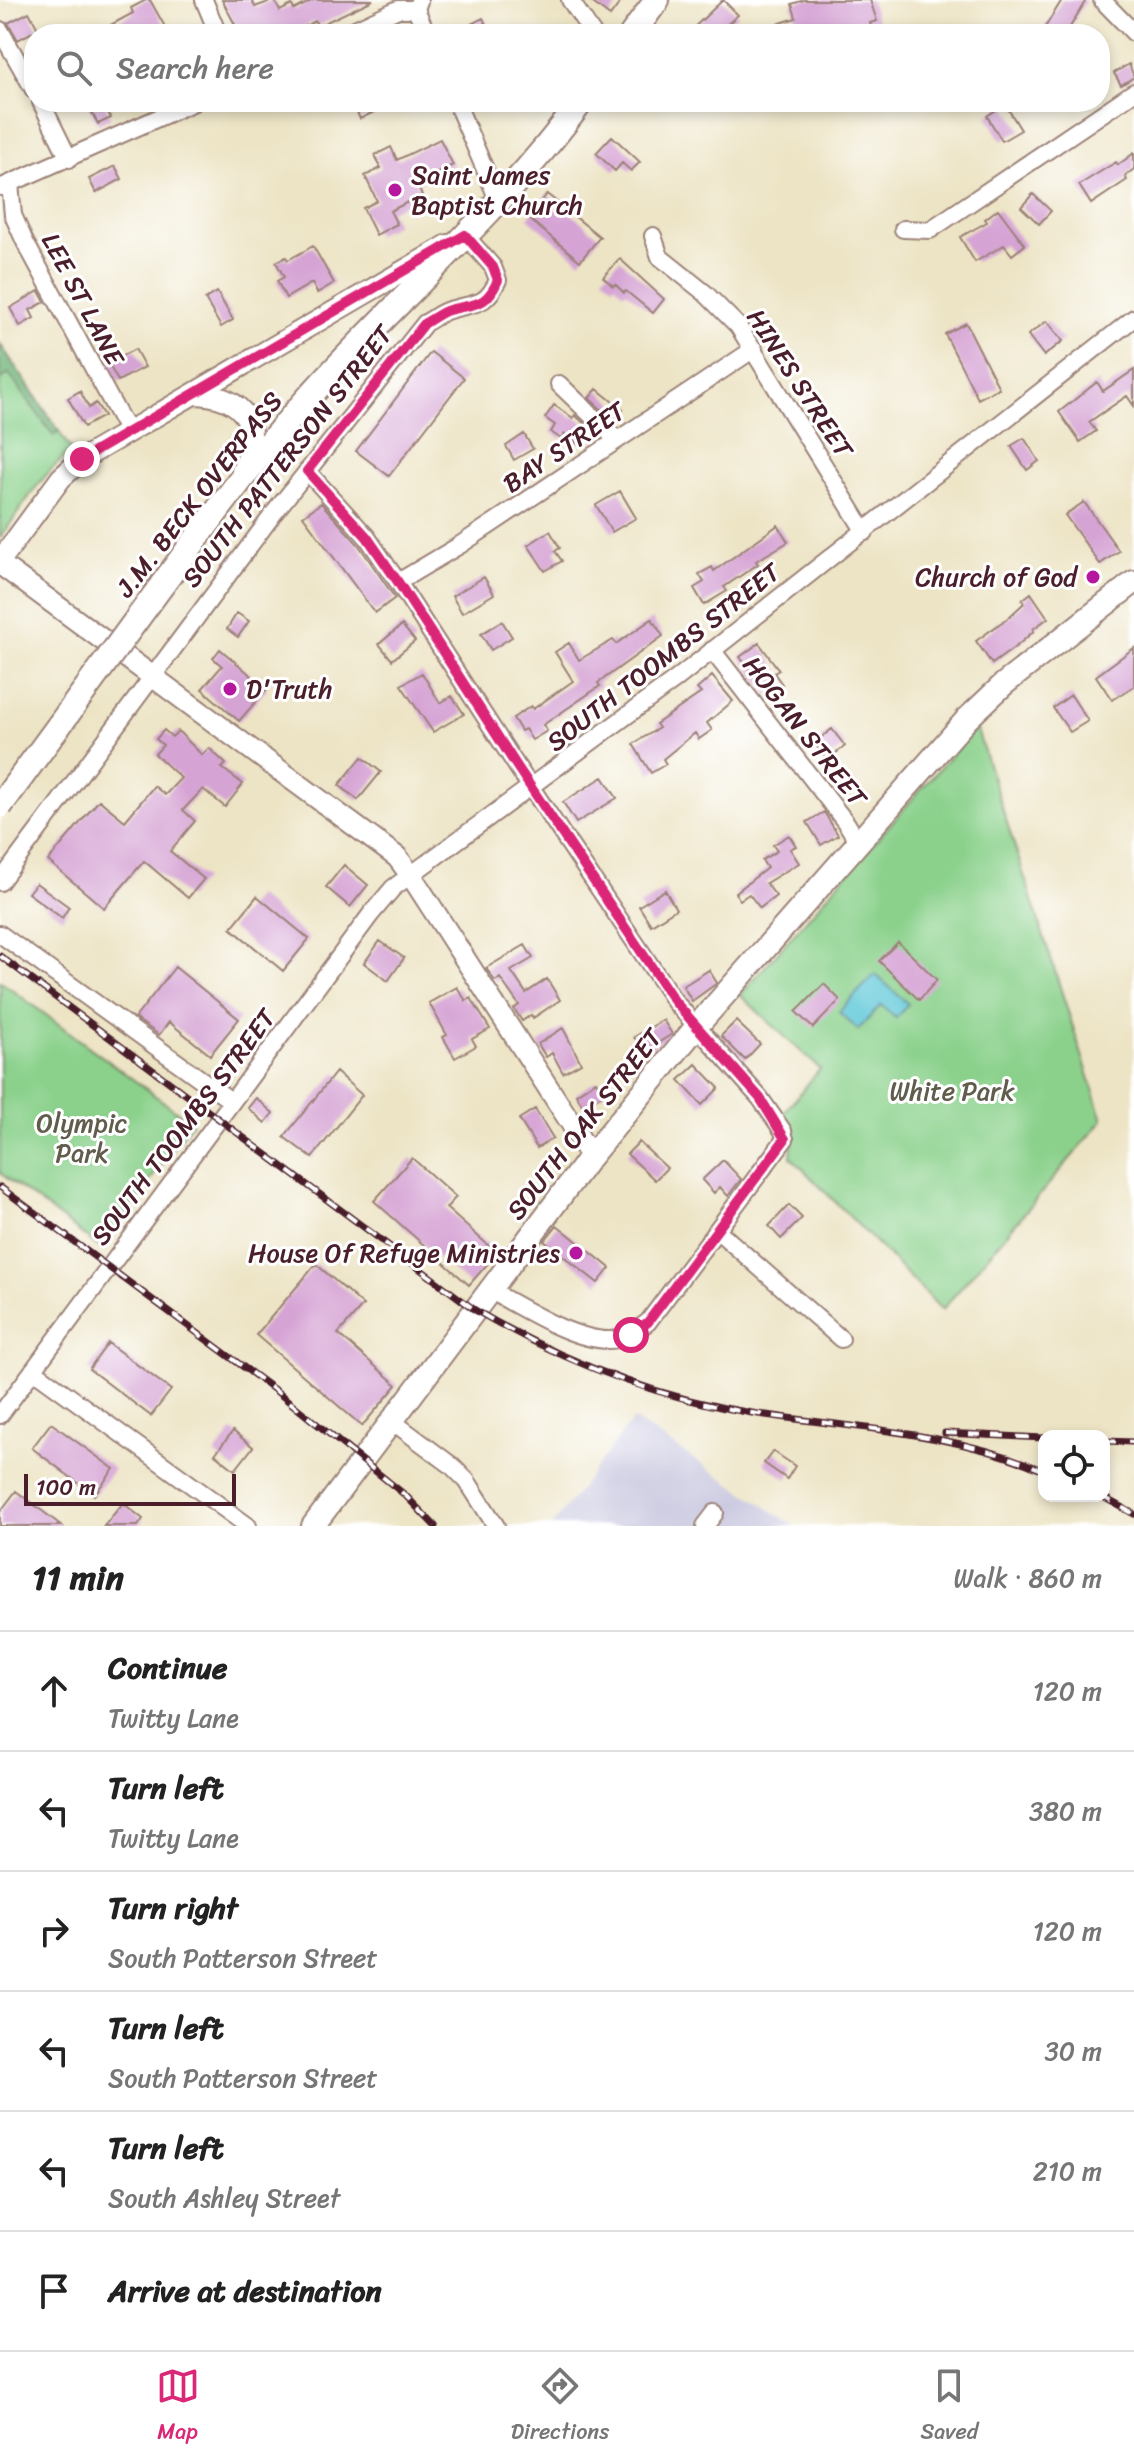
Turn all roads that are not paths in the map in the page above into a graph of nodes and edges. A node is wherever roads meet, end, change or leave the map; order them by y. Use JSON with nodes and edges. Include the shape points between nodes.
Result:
{"nodes":[{"id":1,"x":204,"y":0,"type":"edge"},
{"id":2,"x":570,"y":0,"type":"edge"},
{"id":3,"x":657,"y":0,"type":"edge"},
{"id":4,"x":1102,"y":0,"type":"edge"},
{"id":5,"x":418,"y":4,"type":"edge"},
{"id":6,"x":214,"y":24,"type":"edge"},
{"id":7,"x":366,"y":24,"type":"edge"},
{"id":8,"x":424,"y":24,"type":"edge"},
{"id":9,"x":586,"y":24,"type":"edge"},
{"id":10,"x":639,"y":24,"type":"edge"},
{"id":11,"x":0,"y":30,"type":"edge"},
{"id":12,"x":1134,"y":33,"type":"edge"},
{"id":13,"x":24,"y":72,"type":"edge"},
{"id":14,"x":1134,"y":92,"type":"edge"},
{"id":15,"x":1110,"y":108,"type":"edge"},
{"id":16,"x":46,"y":112,"type":"edge"},
{"id":17,"x":172,"y":112,"type":"edge"},
{"id":18,"x":460,"y":112,"type":"edge"},
{"id":19,"x":574,"y":112,"type":"edge"},
{"id":20,"x":1104,"y":112,"type":"edge"},
{"id":21,"x":69,"y":159,"type":"junction"},
{"id":22,"x":5,"y":186,"type":"edge"},
{"id":23,"x":499,"y":202,"type":"junction"},
{"id":24,"x":903,"y":229,"type":"dead end"},
{"id":25,"x":465,"y":235,"type":"junction"},
{"id":26,"x":653,"y":236,"type":"dead end"},
{"id":27,"x":1134,"y":318,"type":"edge"},
{"id":28,"x":754,"y":349,"type":"junction"},
{"id":29,"x":559,"y":384,"type":"dead end"},
{"id":30,"x":195,"y":394,"type":"junction"},
{"id":31,"x":128,"y":432,"type":"junction"},
{"id":32,"x":617,"y":440,"type":"junction"},
{"id":33,"x":307,"y":471,"type":"junction"},
{"id":34,"x":234,"y":489,"type":"junction"},
{"id":35,"x":865,"y":532,"type":"junction"},
{"id":36,"x":0,"y":562,"type":"edge"},
{"id":37,"x":398,"y":582,"type":"junction"},
{"id":38,"x":1134,"y":582,"type":"edge"},
{"id":39,"x":712,"y":650,"type":"junction"},
{"id":40,"x":152,"y":675,"type":"junction"},
{"id":41,"x":531,"y":788,"type":"junction"},
{"id":42,"x":0,"y":806,"type":"edge"},
{"id":43,"x":858,"y":842,"type":"junction"},
{"id":44,"x":410,"y":874,"type":"junction"},
{"id":45,"x":0,"y":882,"type":"edge"},
{"id":46,"x":0,"y":934,"type":"edge"},
{"id":47,"x":697,"y":1026,"type":"junction"},
{"id":48,"x":231,"y":1101,"type":"junction"},
{"id":49,"x":590,"y":1157,"type":"junction"},
{"id":50,"x":718,"y":1231,"type":"junction"},
{"id":51,"x":489,"y":1290,"type":"junction"},
{"id":52,"x":841,"y":1339,"type":"dead end"},
{"id":53,"x":33,"y":1370,"type":"junction"},
{"id":54,"x":0,"y":1415,"type":"edge"},
{"id":55,"x":392,"y":1421,"type":"junction"},
{"id":56,"x":248,"y":1526,"type":"edge"},
{"id":57,"x":313,"y":1526,"type":"edge"},
{"id":58,"x":496,"y":1526,"type":"edge"}],
"edges":[{"from":1,"to":6,"type":"street"},
{"from":2,"to":9,"type":"street"},
{"from":3,"to":10,"type":"main road"},
{"from":4,"to":12,"type":"street"},
{"from":5,"to":7,"type":"street"},
{"from":5,"to":8,"type":"street"},
{"from":11,"to":13,"type":"street"},
{"from":14,"to":15,"type":"street"},
{"from":16,"to":21,"type":"street"},
{"from":17,"to":21,"type":"street"},
{"from":18,"to":23,"type":"street"},
{"from":19,"to":23,"type":"main road"},
{"from":20,"to":24,"type":"street","via":[[930,230]]},
{"from":21,"to":22,"type":"street"},
{"from":22,"to":31,"type":"street","name":"LEE ST LANE","via":[[25,242]]},
{"from":23,"to":25,"type":"main road"},
{"from":25,"to":30,"type":"street"},
{"from":25,"to":33,"type":"street","name":"SOUTH PATTERSON STREET","via":[[493,267],[498,280],[491,296],[425,323]]},
{"from":25,"to":34,"type":"main road","name":"J.M. BECK OVERPASS","via":[[330,374]]},
{"from":26,"to":28,"type":"street","name":"HINES STREET","via":[[660,257],[726,311]]},
{"from":27,"to":35,"type":"street","name":"SOUTH TOOMBS STREET"},
{"from":28,"to":32,"type":"street","name":"BAY STREET"},
{"from":28,"to":35,"type":"street","name":"HINES STREET"},
{"from":29,"to":32,"type":"street"},
{"from":30,"to":31,"type":"street"},
{"from":30,"to":34,"type":"street","via":[[226,398],[248,423],[250,456]]},
{"from":31,"to":36,"type":"street","via":[[61,478]]},
{"from":32,"to":37,"type":"street","name":"BAY STREET"},
{"from":33,"to":37,"type":"street","via":[[367,537]]},
{"from":33,"to":40,"type":"street","name":"SOUTH PATTERSON STREET"},
{"from":34,"to":42,"type":"main road","name":"J.M. BECK OVERPASS","bridge":true},
{"from":35,"to":39,"type":"street","name":"SOUTH TOOMBS STREET"},
{"from":36,"to":40,"type":"street"},
{"from":37,"to":41,"type":"street"},
{"from":38,"to":43,"type":"main road","name":"SOUTH OAK STREET","via":[[985,701]]},
{"from":39,"to":41,"type":"street","name":"SOUTH TOOMBS STREET"},
{"from":39,"to":43,"type":"street","name":"HOGAN STREET"},
{"from":40,"to":44,"type":"street","via":[[397,857]]},
{"from":40,"to":45,"type":"street","name":"SOUTH PATTERSON STREET"},
{"from":41,"to":44,"type":"street","name":"SOUTH TOOMBS STREET"},
{"from":41,"to":47,"type":"street","via":[[675,1002]]},
{"from":43,"to":47,"type":"main road","name":"SOUTH OAK STREET"},
{"from":44,"to":48,"type":"street","name":"SOUTH TOOMBS STREET","via":[[371,914]]},
{"from":44,"to":49,"type":"street"},
{"from":46,"to":48,"type":"street"},
{"from":47,"to":49,"type":"main road","name":"SOUTH OAK STREET"},
{"from":47,"to":50,"type":"street","via":[[760,1098],[785,1139]]},
{"from":48,"to":53,"type":"street","name":"SOUTH TOOMBS STREET"},
{"from":49,"to":51,"type":"main road","name":"SOUTH OAK STREET"},
{"from":50,"to":51,"type":"street","via":[[648,1322],[621,1338],[593,1338],[565,1329]]},
{"from":50,"to":52,"type":"street"},
{"from":51,"to":55,"type":"main road","name":"SOUTH OAK STREET"},
{"from":53,"to":54,"type":"street","name":"SOUTH TOOMBS STREET"},
{"from":53,"to":56,"type":"street"},
{"from":55,"to":57,"type":"main road","name":"SOUTH OAK STREET"},
{"from":55,"to":58,"type":"street","via":[[467,1481]]}]}
